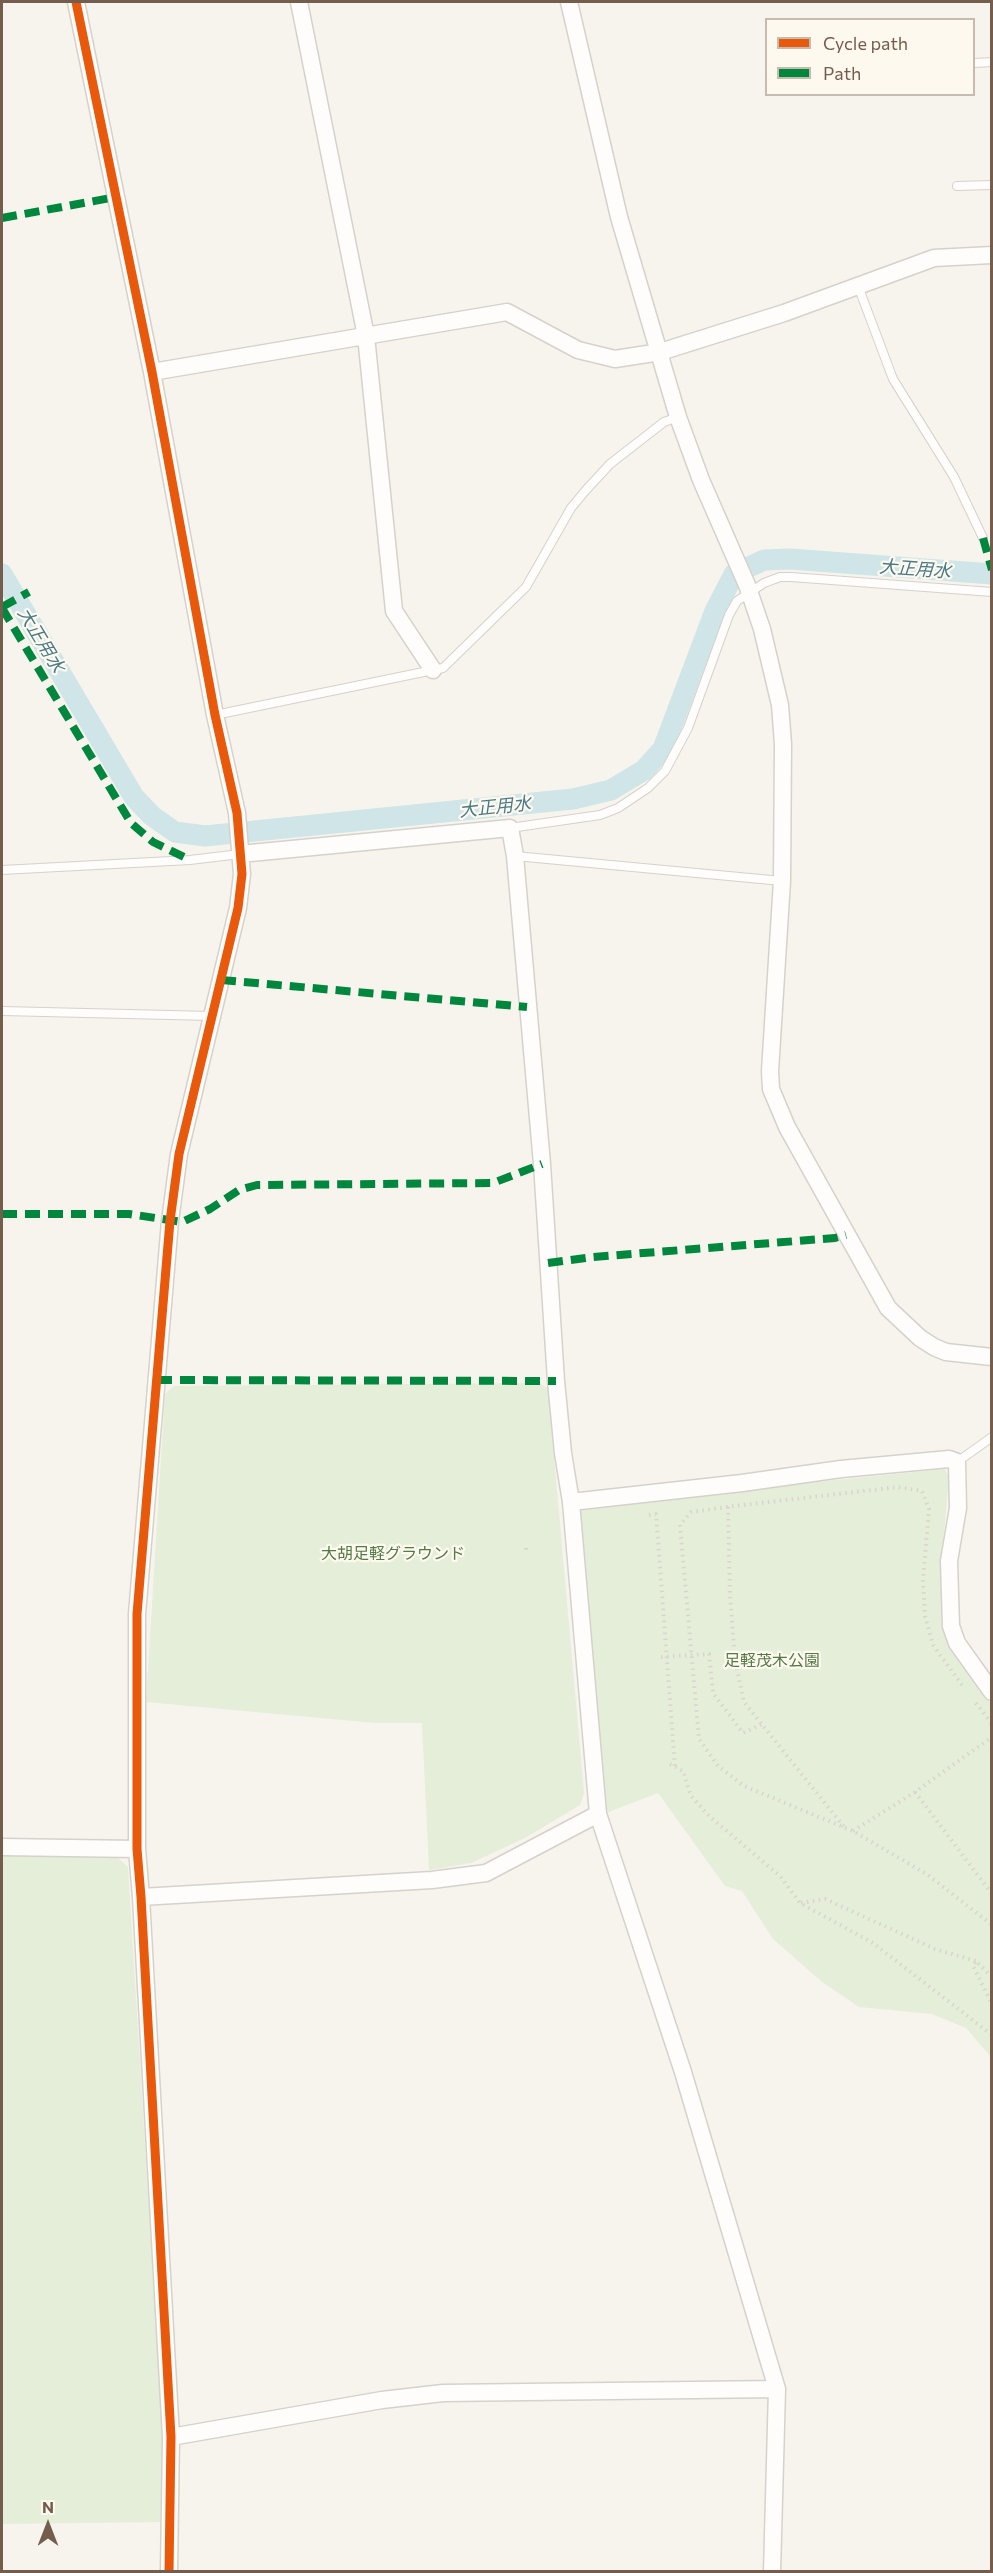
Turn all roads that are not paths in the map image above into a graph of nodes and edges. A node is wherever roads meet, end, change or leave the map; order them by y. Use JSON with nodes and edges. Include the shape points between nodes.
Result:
{"nodes":[{"id":1,"x":76,"y":2,"type":"edge"},
{"id":2,"x":299,"y":2,"type":"edge"},
{"id":3,"x":569,"y":2,"type":"edge"},
{"id":4,"x":992,"y":62,"type":"edge"},
{"id":5,"x":975,"y":63,"type":"edge"},
{"id":6,"x":992,"y":185,"type":"edge"},
{"id":7,"x":957,"y":186,"type":"dead end"},
{"id":8,"x":992,"y":255,"type":"edge"},
{"id":9,"x":858,"y":286,"type":"junction"},
{"id":10,"x":366,"y":336,"type":"junction"},
{"id":11,"x":660,"y":352,"type":"junction"},
{"id":12,"x":152,"y":372,"type":"junction"},
{"id":13,"x":678,"y":417,"type":"junction"},
{"id":14,"x":983,"y":538,"type":"dead end"},
{"id":15,"x":748,"y":588,"type":"junction"},
{"id":16,"x":992,"y":592,"type":"edge"},
{"id":17,"x":433,"y":670,"type":"junction"},
{"id":18,"x":215,"y":715,"type":"junction"},
{"id":19,"x":510,"y":828,"type":"junction"},
{"id":20,"x":240,"y":850,"type":"junction"},
{"id":21,"x":515,"y":856,"type":"junction"},
{"id":22,"x":2,"y":870,"type":"edge"},
{"id":23,"x":782,"y":881,"type":"junction"},
{"id":24,"x":2,"y":1011,"type":"edge"},
{"id":25,"x":212,"y":1016,"type":"junction"},
{"id":26,"x":992,"y":1357,"type":"edge"},
{"id":27,"x":992,"y":1437,"type":"edge"},
{"id":28,"x":957,"y":1462,"type":"junction"},
{"id":29,"x":571,"y":1502,"type":"junction"},
{"id":30,"x":992,"y":1692,"type":"edge"},
{"id":31,"x":598,"y":1814,"type":"junction"},
{"id":32,"x":2,"y":1846,"type":"edge"},
{"id":33,"x":136,"y":1849,"type":"junction"},
{"id":34,"x":141,"y":1897,"type":"junction"},
{"id":35,"x":777,"y":2389,"type":"junction"},
{"id":36,"x":171,"y":2437,"type":"junction"},
{"id":37,"x":169,"y":2571,"type":"edge"},
{"id":38,"x":772,"y":2571,"type":"edge"}],
"edges":[{"from":1,"to":12,"type":"street"},
{"from":2,"to":10,"type":"street"},
{"from":3,"to":11,"type":"street","via":[[619,217]]},
{"from":4,"to":5,"type":"lane"},
{"from":6,"to":7,"type":"lane"},
{"from":8,"to":9,"type":"street","via":[[934,258]]},
{"from":9,"to":11,"type":"street"},
{"from":9,"to":14,"type":"lane","via":[[893,379],[954,477]]},
{"from":10,"to":11,"type":"street","via":[[507,312],[578,350],[615,359]]},
{"from":10,"to":12,"type":"street"},
{"from":10,"to":17,"type":"street","via":[[394,611]]},
{"from":11,"to":13,"type":"street"},
{"from":12,"to":18,"type":"street"},
{"from":13,"to":15,"type":"street"},
{"from":13,"to":17,"type":"lane","via":[[664,422],[602,473],[571,508],[526,586],[443,668]]},
{"from":15,"to":16,"type":"lane","via":[[791,577]]},
{"from":15,"to":19,"type":"lane","via":[[729,615],[678,749],[648,788],[600,815]]},
{"from":15,"to":23,"type":"street","via":[[780,705]]},
{"from":17,"to":18,"type":"lane"},
{"from":18,"to":20,"type":"street","via":[[237,813]]},
{"from":19,"to":20,"type":"street"},
{"from":19,"to":21,"type":"street"},
{"from":20,"to":22,"type":"lane","via":[[190,860]]},
{"from":20,"to":25,"type":"street","via":[[239,900]]},
{"from":21,"to":23,"type":"lane"},
{"from":21,"to":29,"type":"street","via":[[542,1164],[559,1453]]},
{"from":23,"to":26,"type":"street","via":[[770,1071],[776,1103],[888,1308],[934,1347]]},
{"from":24,"to":25,"type":"lane"},
{"from":25,"to":33,"type":"street","via":[[178,1154],[170,1221],[137,1614]]},
{"from":27,"to":28,"type":"lane"},
{"from":28,"to":29,"type":"street","via":[[949,1459],[841,1469]]},
{"from":28,"to":30,"type":"street","via":[[958,1508],[949,1561],[951,1626],[957,1643]]},
{"from":29,"to":31,"type":"street"},
{"from":31,"to":34,"type":"street","via":[[486,1872],[432,1880]]},
{"from":31,"to":35,"type":"street","via":[[683,2072]]},
{"from":32,"to":33,"type":"street"},
{"from":33,"to":34,"type":"street"},
{"from":34,"to":36,"type":"street"},
{"from":35,"to":36,"type":"street","via":[[443,2393]]},
{"from":35,"to":38,"type":"street"},
{"from":36,"to":37,"type":"street"}]}
